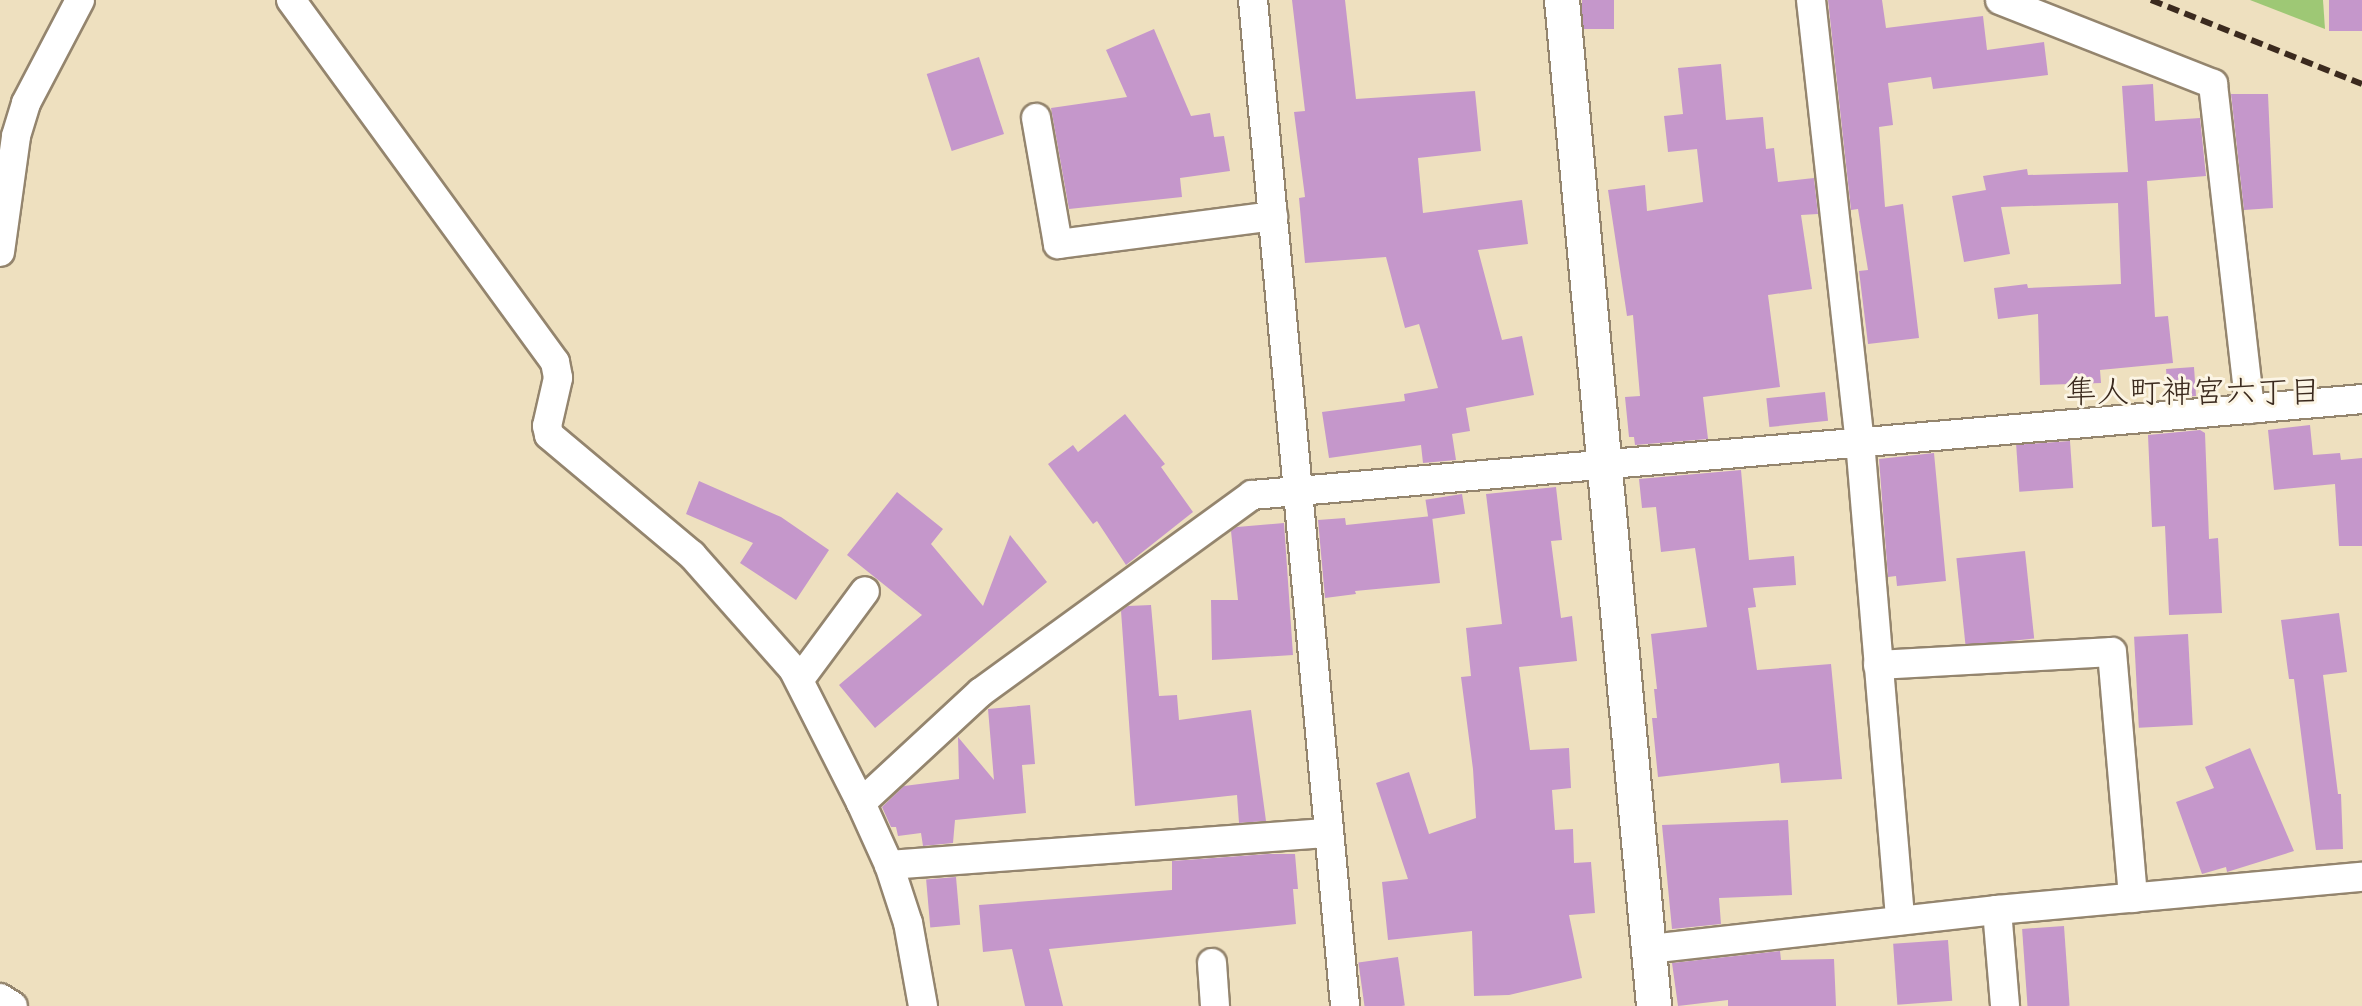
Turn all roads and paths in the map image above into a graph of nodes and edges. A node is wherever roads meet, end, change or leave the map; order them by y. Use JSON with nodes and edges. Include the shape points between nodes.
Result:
{"nodes":[{"id":1,"x":80,"y":0,"type":"edge"},
{"id":2,"x":291,"y":0,"type":"edge"},
{"id":3,"x":1253,"y":0,"type":"edge"},
{"id":4,"x":1562,"y":0,"type":"edge"},
{"id":5,"x":1811,"y":0,"type":"edge"},
{"id":6,"x":2000,"y":0,"type":"edge"},
{"id":7,"x":1036,"y":118,"type":"dead end"},
{"id":8,"x":1273,"y":216,"type":"junction"},
{"id":9,"x":0,"y":252,"type":"edge"},
{"id":10,"x":2362,"y":399,"type":"edge"},
{"id":11,"x":2250,"y":409,"type":"junction"},
{"id":12,"x":1860,"y":441,"type":"junction"},
{"id":13,"x":1604,"y":465,"type":"junction"},
{"id":14,"x":1300,"y":491,"type":"junction"},
{"id":15,"x":865,"y":591,"type":"dead end"},
{"id":16,"x":1878,"y":665,"type":"junction"},
{"id":17,"x":800,"y":679,"type":"junction"},
{"id":18,"x":861,"y":803,"type":"junction"},
{"id":19,"x":1329,"y":833,"type":"junction"},
{"id":20,"x":889,"y":865,"type":"junction"},
{"id":21,"x":2362,"y":877,"type":"edge"},
{"id":22,"x":2133,"y":898,"type":"junction"},
{"id":23,"x":1997,"y":910,"type":"junction"},
{"id":24,"x":1900,"y":920,"type":"junction"},
{"id":25,"x":1649,"y":949,"type":"junction"},
{"id":26,"x":1212,"y":963,"type":"dead end"},
{"id":27,"x":0,"y":998,"type":"edge"},
{"id":28,"x":13,"y":1006,"type":"edge"},
{"id":29,"x":923,"y":1006,"type":"edge"},
{"id":30,"x":1215,"y":1006,"type":"edge"},
{"id":31,"x":1345,"y":1006,"type":"edge"},
{"id":32,"x":1654,"y":1006,"type":"edge"},
{"id":33,"x":2005,"y":1006,"type":"edge"}],
"edges":[{"from":1,"to":9,"type":"street","via":[[26,103],[16,136]]},
{"from":2,"to":17,"type":"street","via":[[555,362],[558,378],[549,435],[692,555]]},
{"from":3,"to":8,"type":"street"},
{"from":4,"to":13,"type":"street"},
{"from":5,"to":12,"type":"street"},
{"from":6,"to":11,"type":"street","via":[[2213,84]]},
{"from":7,"to":8,"type":"street","via":[[1058,244]]},
{"from":8,"to":14,"type":"street"},
{"from":10,"to":11,"type":"street"},
{"from":11,"to":12,"type":"street"},
{"from":12,"to":13,"type":"street"},
{"from":12,"to":16,"type":"street"},
{"from":13,"to":14,"type":"street"},
{"from":13,"to":25,"type":"street"},
{"from":14,"to":18,"type":"street","via":[[1252,495],[981,692]]},
{"from":14,"to":19,"type":"street"},
{"from":15,"to":17,"type":"street"},
{"from":16,"to":22,"type":"street","via":[[2112,652]]},
{"from":16,"to":24,"type":"street"},
{"from":17,"to":18,"type":"street"},
{"from":18,"to":20,"type":"street"},
{"from":19,"to":20,"type":"street"},
{"from":19,"to":31,"type":"street"},
{"from":20,"to":29,"type":"street","via":[[908,923]]},
{"from":21,"to":22,"type":"street"},
{"from":22,"to":23,"type":"street"},
{"from":23,"to":24,"type":"street"},
{"from":23,"to":33,"type":"street"},
{"from":24,"to":25,"type":"street"},
{"from":25,"to":32,"type":"street"},
{"from":26,"to":30,"type":"street"},
{"from":27,"to":28,"type":"street"}]}
